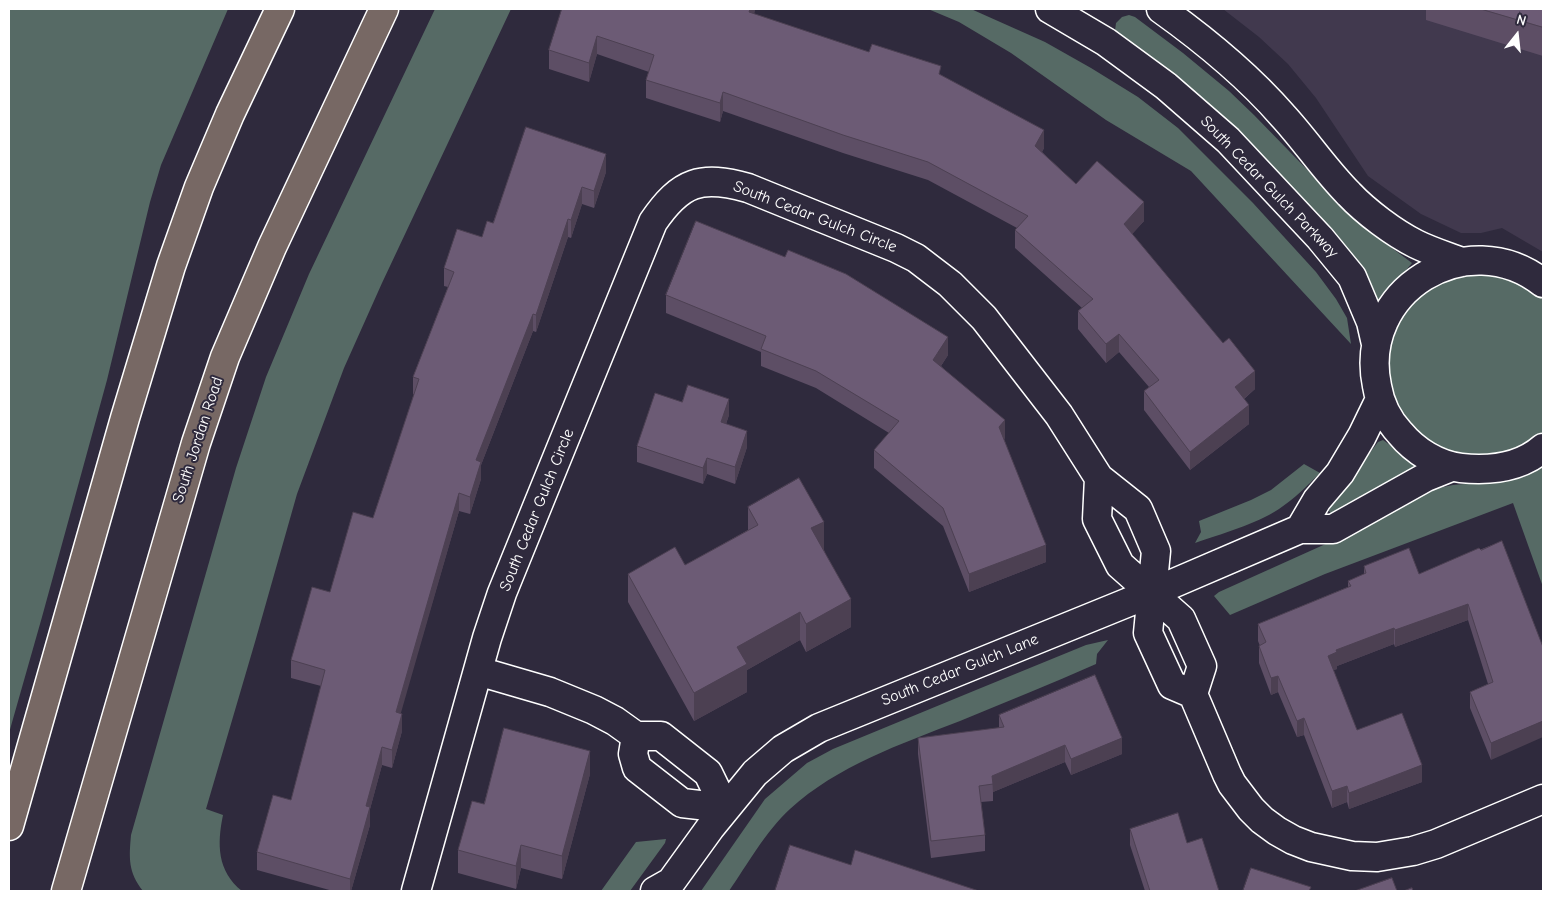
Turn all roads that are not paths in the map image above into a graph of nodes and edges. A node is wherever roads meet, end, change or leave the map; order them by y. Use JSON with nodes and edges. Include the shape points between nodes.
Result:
{"nodes":[{"id":1,"x":280,"y":9,"type":"edge"},
{"id":2,"x":384,"y":9,"type":"edge"},
{"id":3,"x":1050,"y":9,"type":"edge"},
{"id":4,"x":1161,"y":9,"type":"edge"},
{"id":5,"x":1462,"y":262,"type":"junction"},
{"id":6,"x":1543,"y":283,"type":"edge"},
{"id":7,"x":1376,"y":344,"type":"junction"},
{"id":8,"x":1380,"y":399,"type":"junction"},
{"id":9,"x":1543,"y":448,"type":"edge"},
{"id":10,"x":1451,"y":467,"type":"junction"},
{"id":11,"x":1099,"y":478,"type":"junction"},
{"id":12,"x":1300,"y":529,"type":"junction"},
{"id":13,"x":1151,"y":593,"type":"junction"},
{"id":14,"x":478,"y":671,"type":"junction"},
{"id":15,"x":1193,"y":694,"type":"junction"},
{"id":16,"x":636,"y":736,"type":"junction"},
{"id":17,"x":1543,"y":799,"type":"edge"},
{"id":18,"x":726,"y":808,"type":"junction"},
{"id":19,"x":9,"y":826,"type":"edge"},
{"id":20,"x":666,"y":888,"type":"edge"},
{"id":21,"x":66,"y":891,"type":"edge"},
{"id":22,"x":416,"y":891,"type":"edge"}],
"edges":[{"from":1,"to":19,"type":"main road","via":[[199,187],[171,266]]},
{"from":2,"to":21,"type":"main road","name":"South Jordan Road","via":[[272,247],[225,357],[196,443]]},
{"from":3,"to":7,"type":"street","name":"South Cedar Gulch Parkway","via":[[1106,42],[1166,86],[1228,140],[1352,277],[1371,322]]},
{"from":4,"to":5,"type":"street","via":[[1256,88],[1362,207],[1415,243]]},
{"from":5,"to":6,"type":"street","via":[[1488,261],[1513,266]]},
{"from":5,"to":7,"type":"street","via":[[1422,276],[1406,290],[1382,324]]},
{"from":7,"to":8,"type":"street","via":[[1374,372]]},
{"from":8,"to":10,"type":"street","via":[[1390,422],[1407,442],[1428,457]]},
{"from":8,"to":12,"type":"street","via":[[1340,473],[1317,500]]},
{"from":9,"to":10,"type":"street","via":[[1519,462],[1497,469]]},
{"from":10,"to":12,"type":"street","name":"South Cedar Gulch Lane","via":[[1426,477],[1333,529]]},
{"from":11,"to":13,"type":"street","via":[[1097,519],[1120,565]]},
{"from":11,"to":13,"type":"street","name":"South Cedar Gulch Circle","via":[[1138,508],[1156,551]]},
{"from":11,"to":14,"type":"street","name":"South Cedar Gulch Circle","via":[[1059,415],[984,318],[933,270],[896,248],[748,188],[727,182],[691,185],[677,192],[654,222],[502,593]]},
{"from":12,"to":13,"type":"street","name":"South Cedar Gulch Lane"},
{"from":13,"to":15,"type":"street","name":"South Cedar Gulch Circle","via":[[1148,633],[1172,685]]},
{"from":13,"to":15,"type":"street","via":[[1181,618],[1202,666]]},
{"from":13,"to":18,"type":"street","name":"South Cedar Gulch Lane","via":[[819,728],[768,760]]},
{"from":14,"to":16,"type":"street","via":[[550,692],[594,710]]},
{"from":14,"to":22,"type":"street","name":"South Cedar Gulch Circle"},
{"from":15,"to":17,"type":"street","via":[[1227,774],[1251,809],[1293,840],[1330,853],[1378,857],[1413,851]]},
{"from":16,"to":18,"type":"street","via":[[661,736],[708,773]]},
{"from":16,"to":18,"type":"street","via":[[633,754],[637,768],[682,803]]},
{"from":18,"to":20,"type":"street","name":"South Cedar Gulch Lane"}]}
